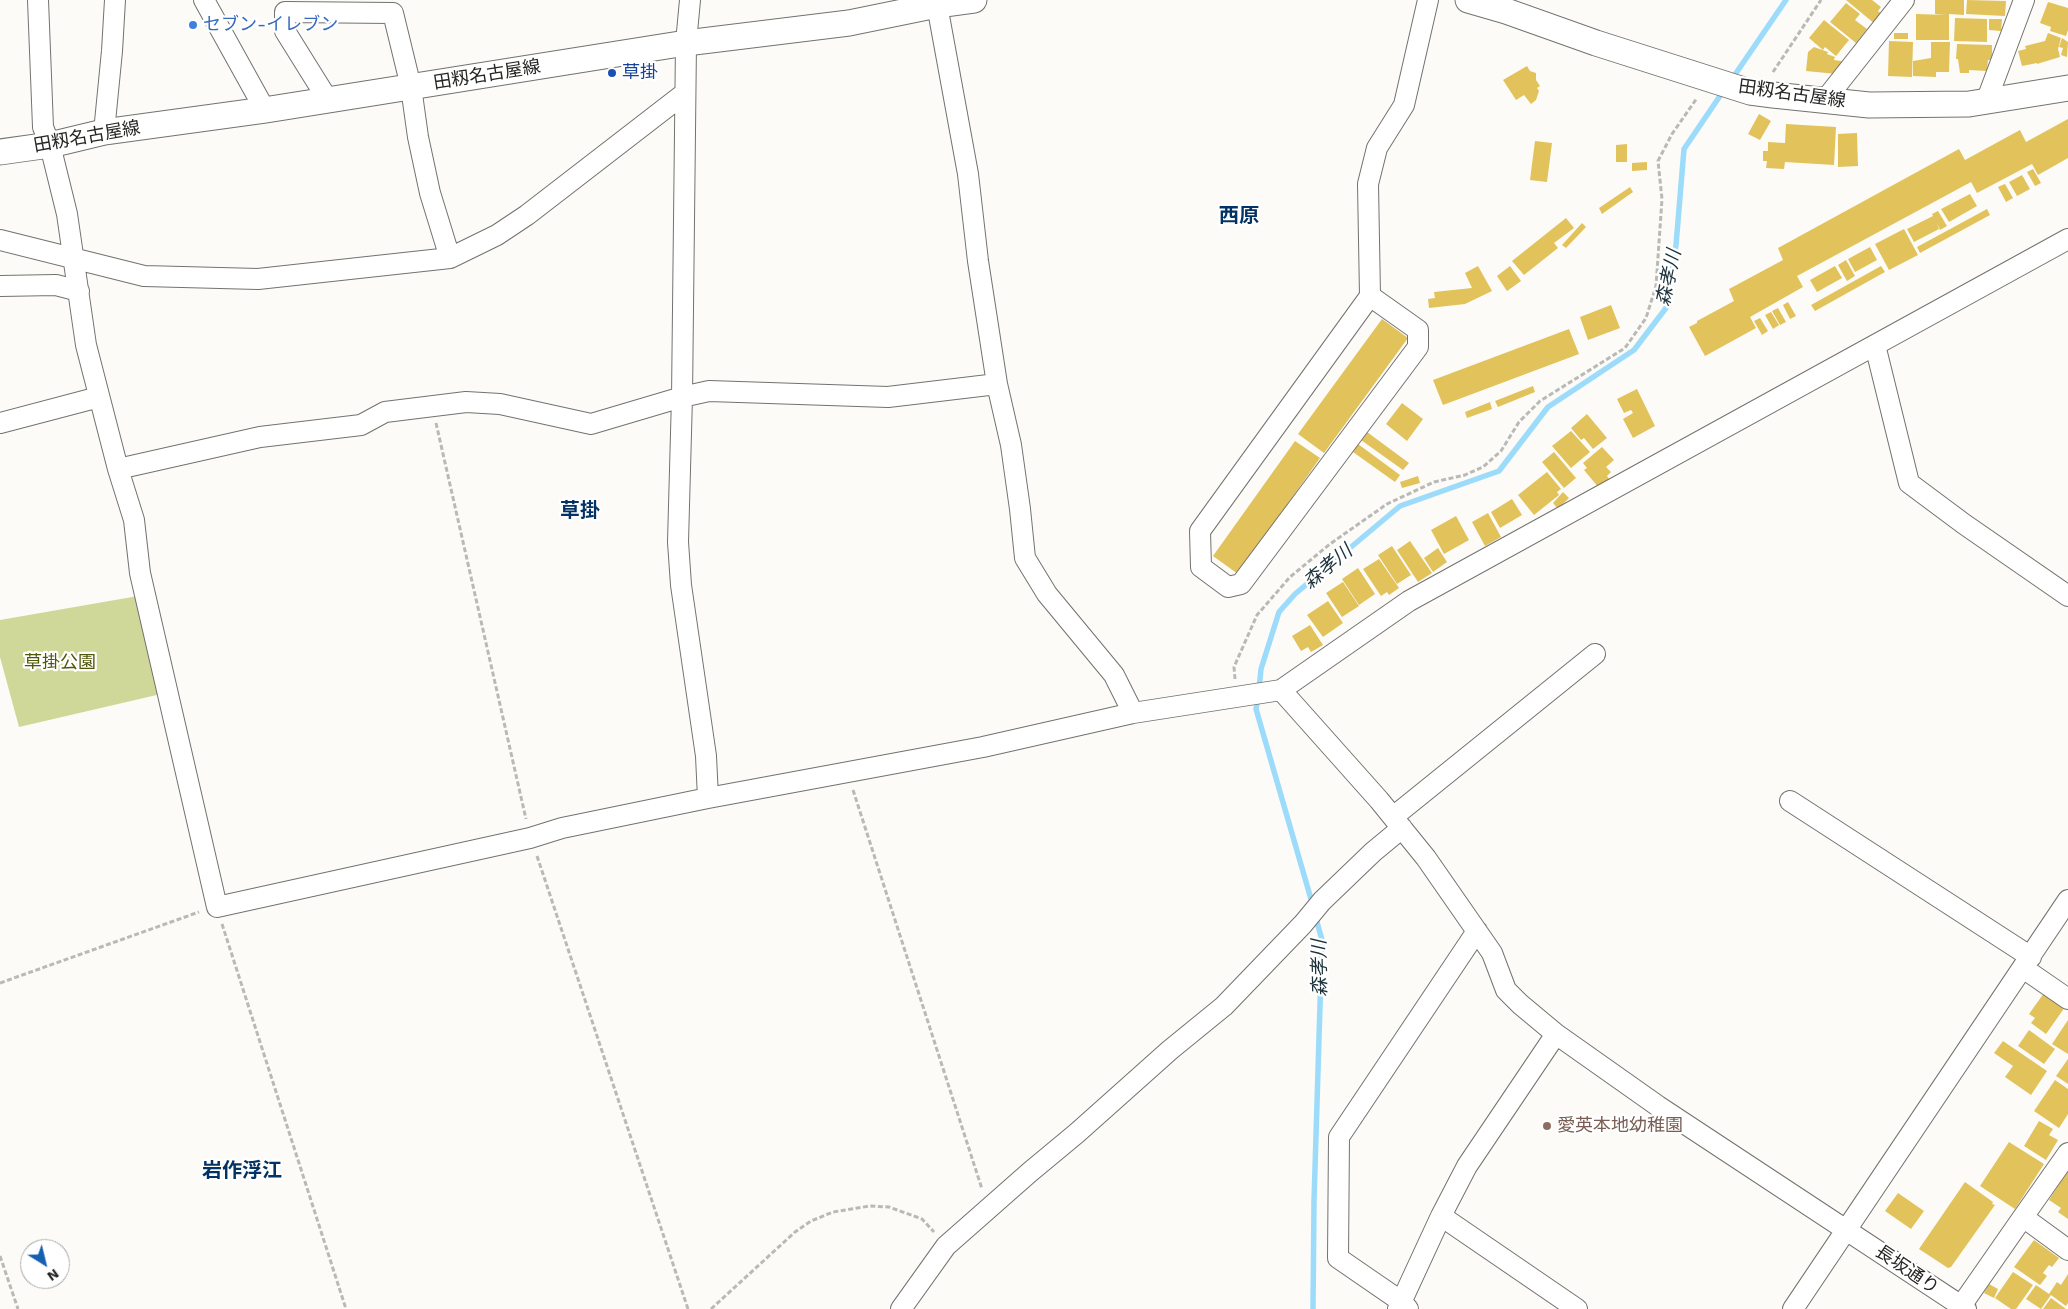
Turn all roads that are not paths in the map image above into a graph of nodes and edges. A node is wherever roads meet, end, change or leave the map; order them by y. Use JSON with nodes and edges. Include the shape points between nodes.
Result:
{"nodes":[{"id":1,"x":38,"y":0,"type":"edge"},
{"id":2,"x":115,"y":0,"type":"edge"},
{"id":3,"x":204,"y":0,"type":"edge"},
{"id":4,"x":690,"y":0,"type":"edge"},
{"id":5,"x":974,"y":0,"type":"edge"},
{"id":6,"x":1428,"y":0,"type":"edge"},
{"id":7,"x":1468,"y":0,"type":"edge"},
{"id":8,"x":1904,"y":0,"type":"edge"},
{"id":9,"x":2024,"y":0,"type":"edge"},
{"id":10,"x":937,"y":5,"type":"junction"},
{"id":11,"x":686,"y":43,"type":"junction"},
{"id":12,"x":411,"y":87,"type":"junction"},
{"id":13,"x":2068,"y":88,"type":"edge"},
{"id":14,"x":685,"y":93,"type":"junction"},
{"id":15,"x":328,"y":100,"type":"junction"},
{"id":16,"x":1825,"y":100,"type":"junction"},
{"id":17,"x":1986,"y":102,"type":"junction"},
{"id":18,"x":265,"y":110,"type":"junction"},
{"id":19,"x":104,"y":132,"type":"junction"},
{"id":20,"x":50,"y":145,"type":"junction"},
{"id":21,"x":0,"y":152,"type":"edge"},
{"id":22,"x":2068,"y":239,"type":"edge"},
{"id":23,"x":0,"y":240,"type":"edge"},
{"id":24,"x":74,"y":258,"type":"junction"},
{"id":25,"x":450,"y":258,"type":"junction"},
{"id":26,"x":0,"y":286,"type":"edge"},
{"id":27,"x":80,"y":291,"type":"junction"},
{"id":28,"x":1370,"y":296,"type":"junction"},
{"id":29,"x":1875,"y":345,"type":"junction"},
{"id":30,"x":997,"y":384,"type":"junction"},
{"id":31,"x":682,"y":397,"type":"junction"},
{"id":32,"x":99,"y":398,"type":"junction"},
{"id":33,"x":0,"y":423,"type":"edge"},
{"id":34,"x":118,"y":469,"type":"junction"},
{"id":35,"x":2068,"y":596,"type":"edge"},
{"id":36,"x":1595,"y":654,"type":"dead end"},
{"id":37,"x":1275,"y":691,"type":"junction"},
{"id":38,"x":1133,"y":713,"type":"junction"},
{"id":39,"x":708,"y":798,"type":"junction"},
{"id":40,"x":1790,"y":801,"type":"dead end"},
{"id":41,"x":1397,"y":823,"type":"junction"},
{"id":42,"x":2068,"y":900,"type":"edge"},
{"id":43,"x":1477,"y":931,"type":"junction"},
{"id":44,"x":2027,"y":962,"type":"junction"},
{"id":45,"x":2068,"y":998,"type":"edge"},
{"id":46,"x":1556,"y":1034,"type":"junction"},
{"id":47,"x":2068,"y":1153,"type":"edge"},
{"id":48,"x":1441,"y":1216,"type":"junction"},
{"id":49,"x":2023,"y":1218,"type":"junction"},
{"id":50,"x":1848,"y":1230,"type":"junction"},
{"id":51,"x":2068,"y":1250,"type":"edge"},
{"id":52,"x":1403,"y":1307,"type":"edge"},
{"id":53,"x":1964,"y":1307,"type":"edge"},
{"id":54,"x":901,"y":1309,"type":"edge"},
{"id":55,"x":1577,"y":1309,"type":"edge"},
{"id":56,"x":1793,"y":1309,"type":"edge"}],
"edges":[{"from":1,"to":20,"type":"street","via":[[43,127]]},
{"from":2,"to":19,"type":"street"},
{"from":3,"to":18,"type":"street"},
{"from":4,"to":11,"type":"street"},
{"from":5,"to":10,"type":"main road","name":"田籾名古屋線"},
{"from":6,"to":28,"type":"street","via":[[1404,105],[1377,148],[1368,184]]},
{"from":7,"to":16,"type":"main road","name":"田籾名古屋線","via":[[1755,93]]},
{"from":8,"to":16,"type":"street"},
{"from":9,"to":17,"type":"street"},
{"from":10,"to":11,"type":"main road","name":"田籾名古屋線","via":[[849,23]]},
{"from":10,"to":30,"type":"street","via":[[968,174]]},
{"from":11,"to":12,"type":"main road","name":"田籾名古屋線"},
{"from":11,"to":14,"type":"street"},
{"from":12,"to":15,"type":"main road","name":"田籾名古屋線"},
{"from":12,"to":15,"type":"street","via":[[393,13],[285,12],[285,31]]},
{"from":12,"to":25,"type":"street","via":[[430,193]]},
{"from":13,"to":17,"type":"main road","name":"田籾名古屋線"},
{"from":14,"to":25,"type":"street","via":[[527,215],[497,236]]},
{"from":14,"to":31,"type":"street"},
{"from":15,"to":18,"type":"main road","name":"田籾名古屋線"},
{"from":16,"to":17,"type":"main road","name":"田籾名古屋線","via":[[1868,105]]},
{"from":18,"to":19,"type":"main road","name":"田籾名古屋線"},
{"from":19,"to":20,"type":"main road","name":"田籾名古屋線"},
{"from":20,"to":21,"type":"main road","name":"田籾名古屋線"},
{"from":20,"to":24,"type":"street"},
{"from":22,"to":29,"type":"street"},
{"from":23,"to":24,"type":"street"},
{"from":24,"to":25,"type":"street","via":[[144,276],[258,279]]},
{"from":24,"to":27,"type":"street"},
{"from":26,"to":27,"type":"street","via":[[56,285]]},
{"from":27,"to":32,"type":"street","via":[[86,345]]},
{"from":28,"to":28,"type":"street","via":[[1200,531],[1201,567],[1228,587],[1241,584],[1418,347],[1418,330]]},
{"from":29,"to":35,"type":"street","via":[[1909,483]]},
{"from":29,"to":37,"type":"street","via":[[1409,601]]},
{"from":30,"to":31,"type":"street","via":[[888,397],[709,391]]},
{"from":30,"to":38,"type":"street","via":[[1011,445],[1025,558],[1046,594],[1114,675]]},
{"from":31,"to":34,"type":"street","via":[[591,424],[500,404],[466,402],[432,406],[385,412],[361,425],[260,437]]},
{"from":31,"to":39,"type":"street","via":[[678,542],[681,585],[706,756]]},
{"from":32,"to":33,"type":"street"},
{"from":32,"to":34,"type":"street"},
{"from":34,"to":39,"type":"street","via":[[134,520],[140,574],[217,907]]},
{"from":36,"to":41,"type":"street"},
{"from":37,"to":38,"type":"street"},
{"from":37,"to":41,"type":"street","name":"長坂通り"},
{"from":38,"to":39,"type":"street","via":[[983,747]]},
{"from":40,"to":44,"type":"street"},
{"from":41,"to":43,"type":"street","name":"長坂通り"},
{"from":41,"to":54,"type":"street","via":[[1224,1006],[946,1246]]},
{"from":42,"to":44,"type":"street"},
{"from":43,"to":46,"type":"street","name":"長坂通り","via":[[1492,952],[1506,990]]},
{"from":43,"to":52,"type":"street","via":[[1339,1137],[1338,1258]]},
{"from":44,"to":45,"type":"street"},
{"from":44,"to":50,"type":"street"},
{"from":46,"to":48,"type":"street","via":[[1467,1166]]},
{"from":46,"to":50,"type":"street","name":"長坂通り","via":[[1658,1106]]},
{"from":47,"to":49,"type":"street"},
{"from":48,"to":52,"type":"street"},
{"from":48,"to":55,"type":"street"},
{"from":49,"to":51,"type":"street"},
{"from":49,"to":53,"type":"street"},
{"from":50,"to":53,"type":"street","name":"長坂通り"},
{"from":50,"to":56,"type":"street"}]}
